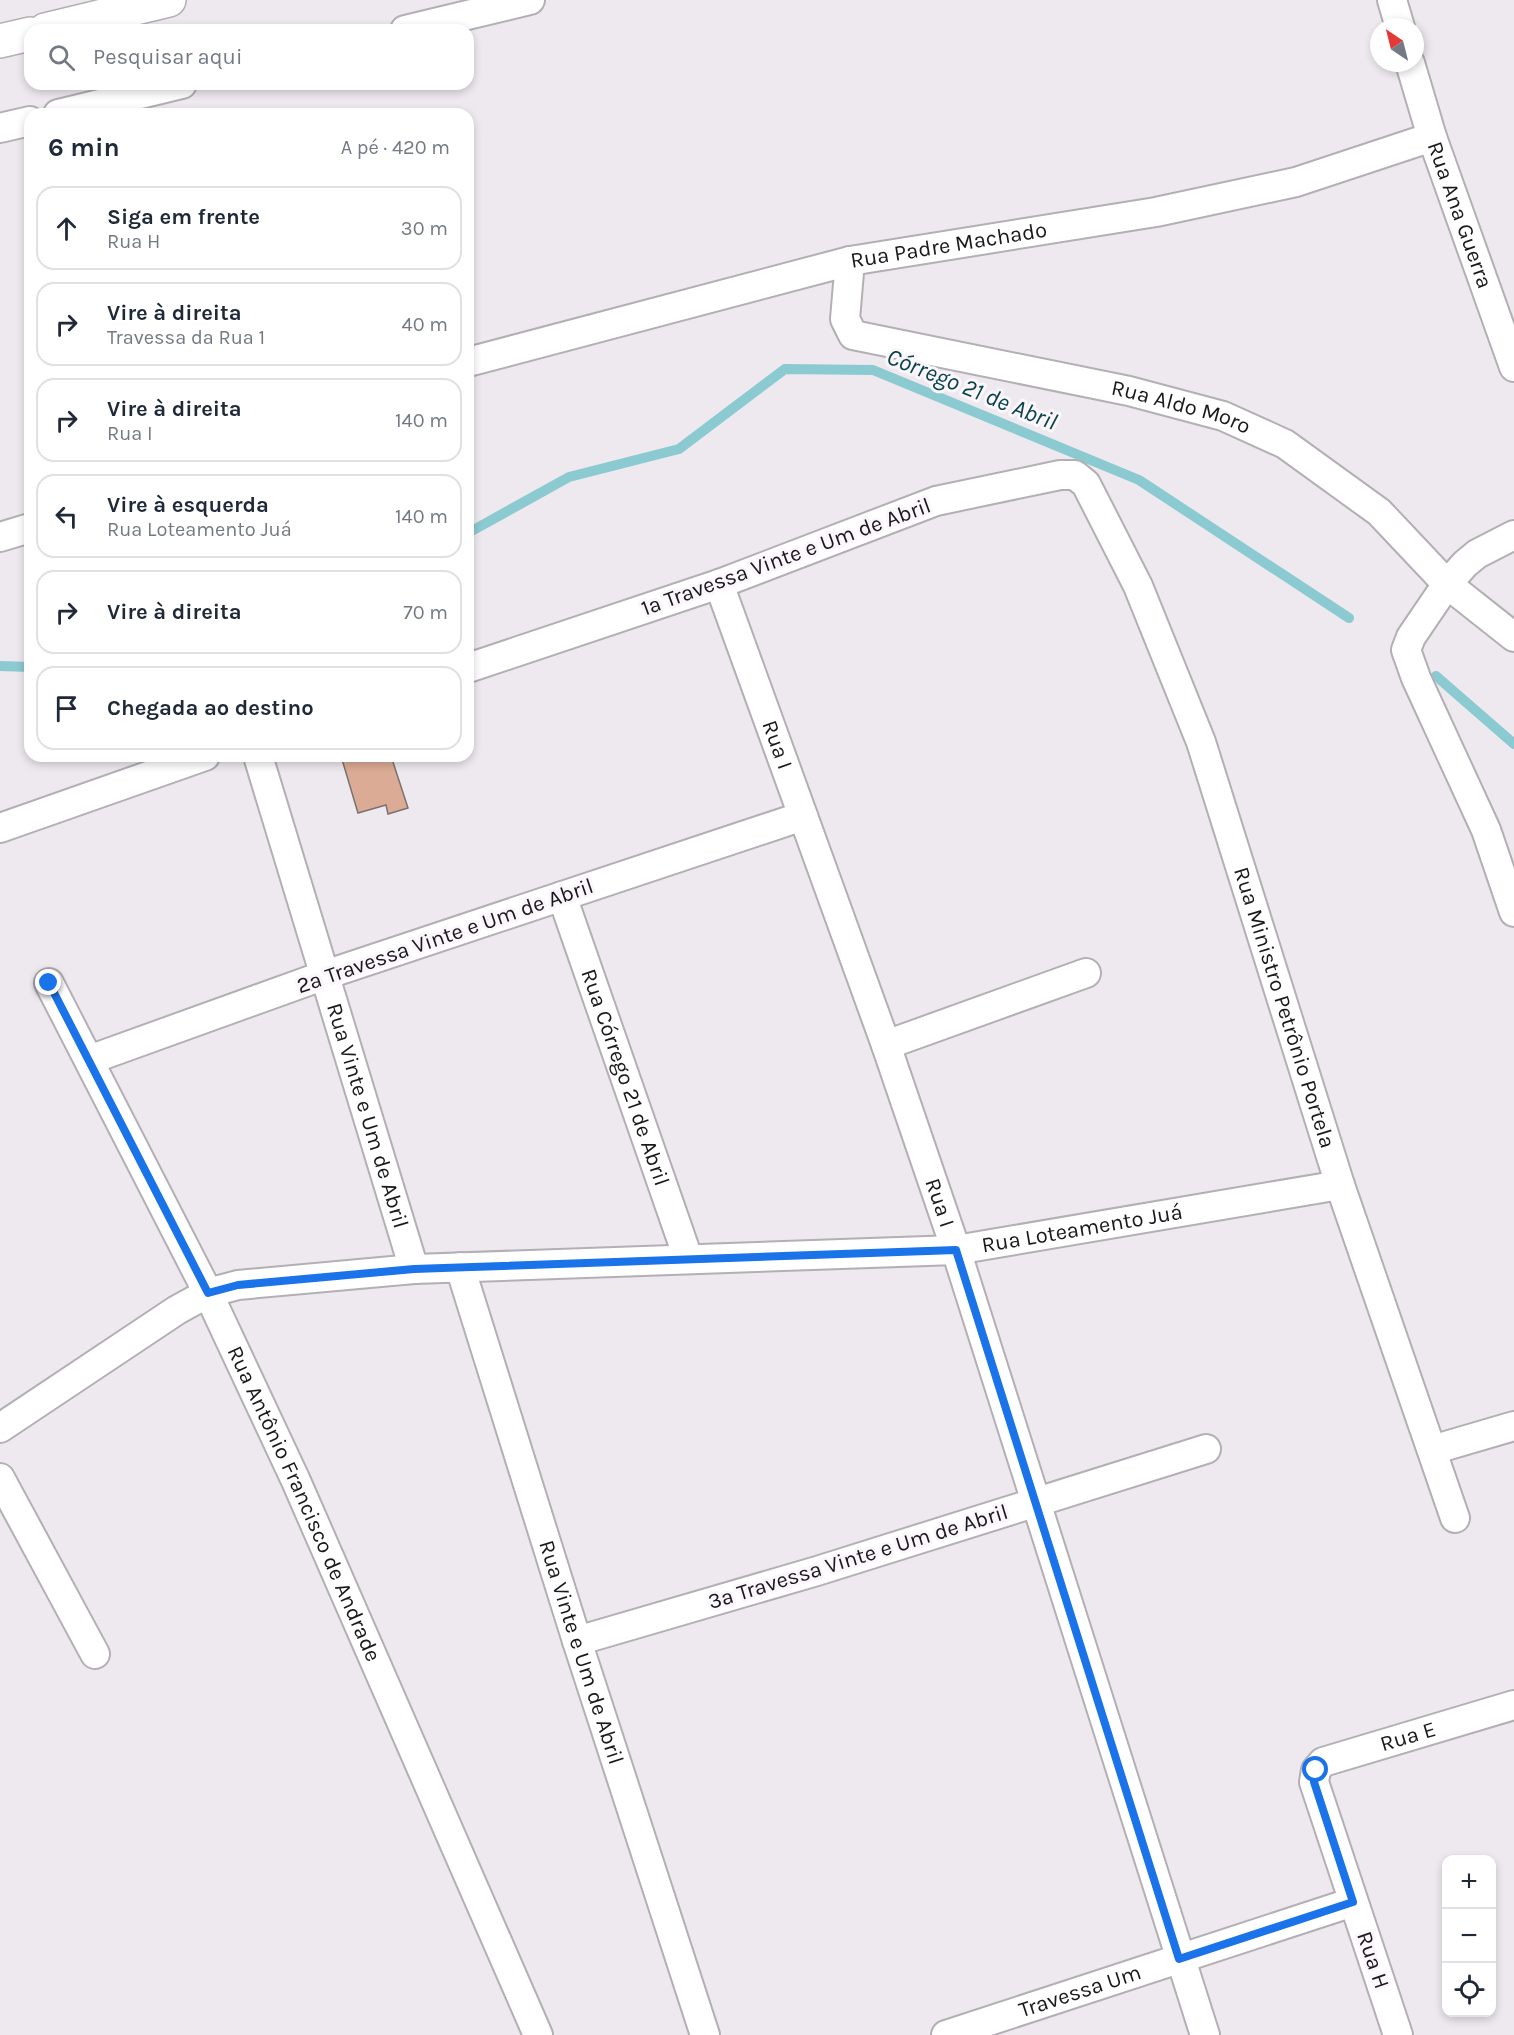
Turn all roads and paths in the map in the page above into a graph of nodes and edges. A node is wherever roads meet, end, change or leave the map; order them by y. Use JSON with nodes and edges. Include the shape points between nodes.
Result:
{"nodes":[{"id":1,"x":169,"y":0,"type":"edge"},
{"id":2,"x":530,"y":0,"type":"edge"},
{"id":3,"x":1392,"y":0,"type":"edge"},
{"id":4,"x":1397,"y":18,"type":"edge"},
{"id":5,"x":70,"y":24,"type":"edge"},
{"id":6,"x":430,"y":24,"type":"edge"},
{"id":7,"x":24,"y":35,"type":"edge"},
{"id":8,"x":0,"y":41,"type":"edge"},
{"id":9,"x":1413,"y":72,"type":"edge"},
{"id":10,"x":157,"y":90,"type":"edge"},
{"id":11,"x":83,"y":108,"type":"edge"},
{"id":12,"x":24,"y":122,"type":"edge"},
{"id":13,"x":0,"y":128,"type":"edge"},
{"id":14,"x":1432,"y":137,"type":"junction"},
{"id":15,"x":850,"y":261,"type":"junction"},
{"id":16,"x":474,"y":360,"type":"edge"},
{"id":17,"x":1514,"y":367,"type":"edge"},
{"id":18,"x":1096,"y":503,"type":"joint"},
{"id":19,"x":24,"y":530,"type":"edge"},
{"id":20,"x":1514,"y":535,"type":"edge"},
{"id":21,"x":0,"y":537,"type":"edge"},
{"id":22,"x":719,"y":584,"type":"junction"},
{"id":23,"x":1447,"y":584,"type":"junction"},
{"id":24,"x":1514,"y":638,"type":"edge"},
{"id":25,"x":474,"y":666,"type":"edge"},
{"id":26,"x":188,"y":762,"type":"edge"},
{"id":27,"x":260,"y":762,"type":"edge"},
{"id":28,"x":803,"y":816,"type":"junction"},
{"id":29,"x":0,"y":828,"type":"edge"},
{"id":30,"x":562,"y":896,"type":"junction"},
{"id":31,"x":1514,"y":912,"type":"edge"},
{"id":32,"x":1086,"y":973,"type":"dead end"},
{"id":33,"x":325,"y":975,"type":"junction"},
{"id":34,"x":49,"y":983,"type":"dead end"},
{"id":35,"x":886,"y":1045,"type":"junction"},
{"id":36,"x":89,"y":1060,"type":"junction"},
{"id":37,"x":1340,"y":1185,"type":"junction"},
{"id":38,"x":956,"y":1250,"type":"junction"},
{"id":39,"x":688,"y":1257,"type":"junction"},
{"id":40,"x":460,"y":1267,"type":"junction"},
{"id":41,"x":414,"y":1269,"type":"junction"},
{"id":42,"x":208,"y":1293,"type":"junction"},
{"id":43,"x":1514,"y":1426,"type":"edge"},
{"id":44,"x":0,"y":1428,"type":"edge"},
{"id":45,"x":1206,"y":1449,"type":"dead end"},
{"id":46,"x":1432,"y":1450,"type":"junction"},
{"id":47,"x":0,"y":1478,"type":"edge"},
{"id":48,"x":1036,"y":1504,"type":"junction"},
{"id":49,"x":1455,"y":1518,"type":"dead end"},
{"id":50,"x":577,"y":1641,"type":"junction"},
{"id":51,"x":95,"y":1654,"type":"dead end"},
{"id":52,"x":1514,"y":1705,"type":"edge"},
{"id":53,"x":1314,"y":1782,"type":"joint"},
{"id":54,"x":1353,"y":1902,"type":"junction"},
{"id":55,"x":1179,"y":1959,"type":"junction"},
{"id":56,"x":538,"y":2035,"type":"edge"},
{"id":57,"x":705,"y":2035,"type":"edge"},
{"id":58,"x":946,"y":2035,"type":"edge"},
{"id":59,"x":1205,"y":2035,"type":"edge"},
{"id":60,"x":1398,"y":2035,"type":"edge"}],
"edges":[{"from":1,"to":5,"type":"main road"},
{"from":2,"to":6,"type":"street"},
{"from":3,"to":4,"type":"street"},
{"from":7,"to":8,"type":"main road"},
{"from":9,"to":14,"type":"street","name":"Rua Ana Guerra"},
{"from":10,"to":11,"type":"street"},
{"from":12,"to":13,"type":"street"},
{"from":14,"to":15,"type":"street","name":"Rua Padre Machado","via":[[1296,182],[1156,212]]},
{"from":14,"to":17,"type":"street","name":"Rua Ana Guerra"},
{"from":15,"to":16,"type":"street","name":"Rua Padre Machado"},
{"from":15,"to":23,"type":"street","name":"Rua Aldo Moro","via":[[845,319],[854,335],[1129,391],[1223,416],[1285,444],[1379,512]]},
{"from":18,"to":22,"type":"street","name":"1ª Travessa Vinte e Um de Abril","via":[[1086,484],[1075,475],[948,499]]},
{"from":18,"to":37,"type":"street","name":"Rua Ministro Petrônio Portela","via":[[1148,608],[1201,742]]},
{"from":19,"to":21,"type":"street"},
{"from":20,"to":23,"type":"street","via":[[1477,554]]},
{"from":22,"to":25,"type":"street","name":"1ª Travessa Vinte e Um de Abril"},
{"from":22,"to":28,"type":"street","name":"Rua I"},
{"from":23,"to":24,"type":"street","name":"Rua Aldo Moro"},
{"from":23,"to":31,"type":"street","via":[[1411,637],[1407,650],[1416,678],[1486,830]]},
{"from":26,"to":29,"type":"street"},
{"from":27,"to":33,"type":"street","name":"Rua Vinte e Um de Abril"},
{"from":28,"to":30,"type":"street","name":"2ª Travessa Vinte e Um de Abril"},
{"from":28,"to":35,"type":"street","name":"Rua I"},
{"from":30,"to":33,"type":"street","name":"2ª Travessa Vinte e Um de Abril"},
{"from":30,"to":39,"type":"street","name":"Rua Córrego 21 de Abril"},
{"from":32,"to":35,"type":"street"},
{"from":33,"to":36,"type":"street","name":"2ª Travessa Vinte e Um de Abril"},
{"from":33,"to":41,"type":"street","name":"Rua Vinte e Um de Abril"},
{"from":34,"to":36,"type":"street","name":"Rua Antônio Francisco de Andrade"},
{"from":35,"to":38,"type":"street","name":"Rua I"},
{"from":36,"to":42,"type":"street","name":"Rua Antônio Francisco de Andrade"},
{"from":37,"to":38,"type":"street","name":"Rua Loteamento Juá"},
{"from":37,"to":46,"type":"street","name":"Rua Ministro Petrônio Portela"},
{"from":38,"to":39,"type":"street","name":"Rua Loteamento Juá"},
{"from":38,"to":48,"type":"street","name":"Rua I"},
{"from":39,"to":40,"type":"street","name":"Rua Loteamento Juá"},
{"from":40,"to":41,"type":"street","name":"Rua Loteamento Juá"},
{"from":40,"to":50,"type":"street","name":"Rua Vinte e Um de Abril"},
{"from":41,"to":42,"type":"street","name":"Rua Loteamento Juá","via":[[238,1285]]},
{"from":42,"to":44,"type":"street","name":"Rua Loteamento Juá"},
{"from":42,"to":56,"type":"street","name":"Rua Antônio Francisco de Andrade","via":[[296,1481]]},
{"from":43,"to":46,"type":"street"},
{"from":45,"to":48,"type":"street","name":"3ª Travessa Vinte e Um de Abril"},
{"from":46,"to":49,"type":"street","name":"Rua Ministro Petrônio Portela"},
{"from":47,"to":51,"type":"street"},
{"from":48,"to":50,"type":"street","name":"3ª Travessa Vinte e Um de Abril"},
{"from":48,"to":55,"type":"street","name":"Rua I"},
{"from":50,"to":57,"type":"street","name":"Rua Vinte e Um de Abril"},
{"from":52,"to":53,"type":"street","name":"Rua E","via":[[1323,1762],[1316,1770]]},
{"from":53,"to":54,"type":"street","name":"Rua H"},
{"from":54,"to":55,"type":"street","name":"Travessa Um"},
{"from":54,"to":60,"type":"street","name":"Rua H"},
{"from":55,"to":58,"type":"street","name":"Travessa Um"},
{"from":55,"to":59,"type":"street","name":"Rua I"}]}
